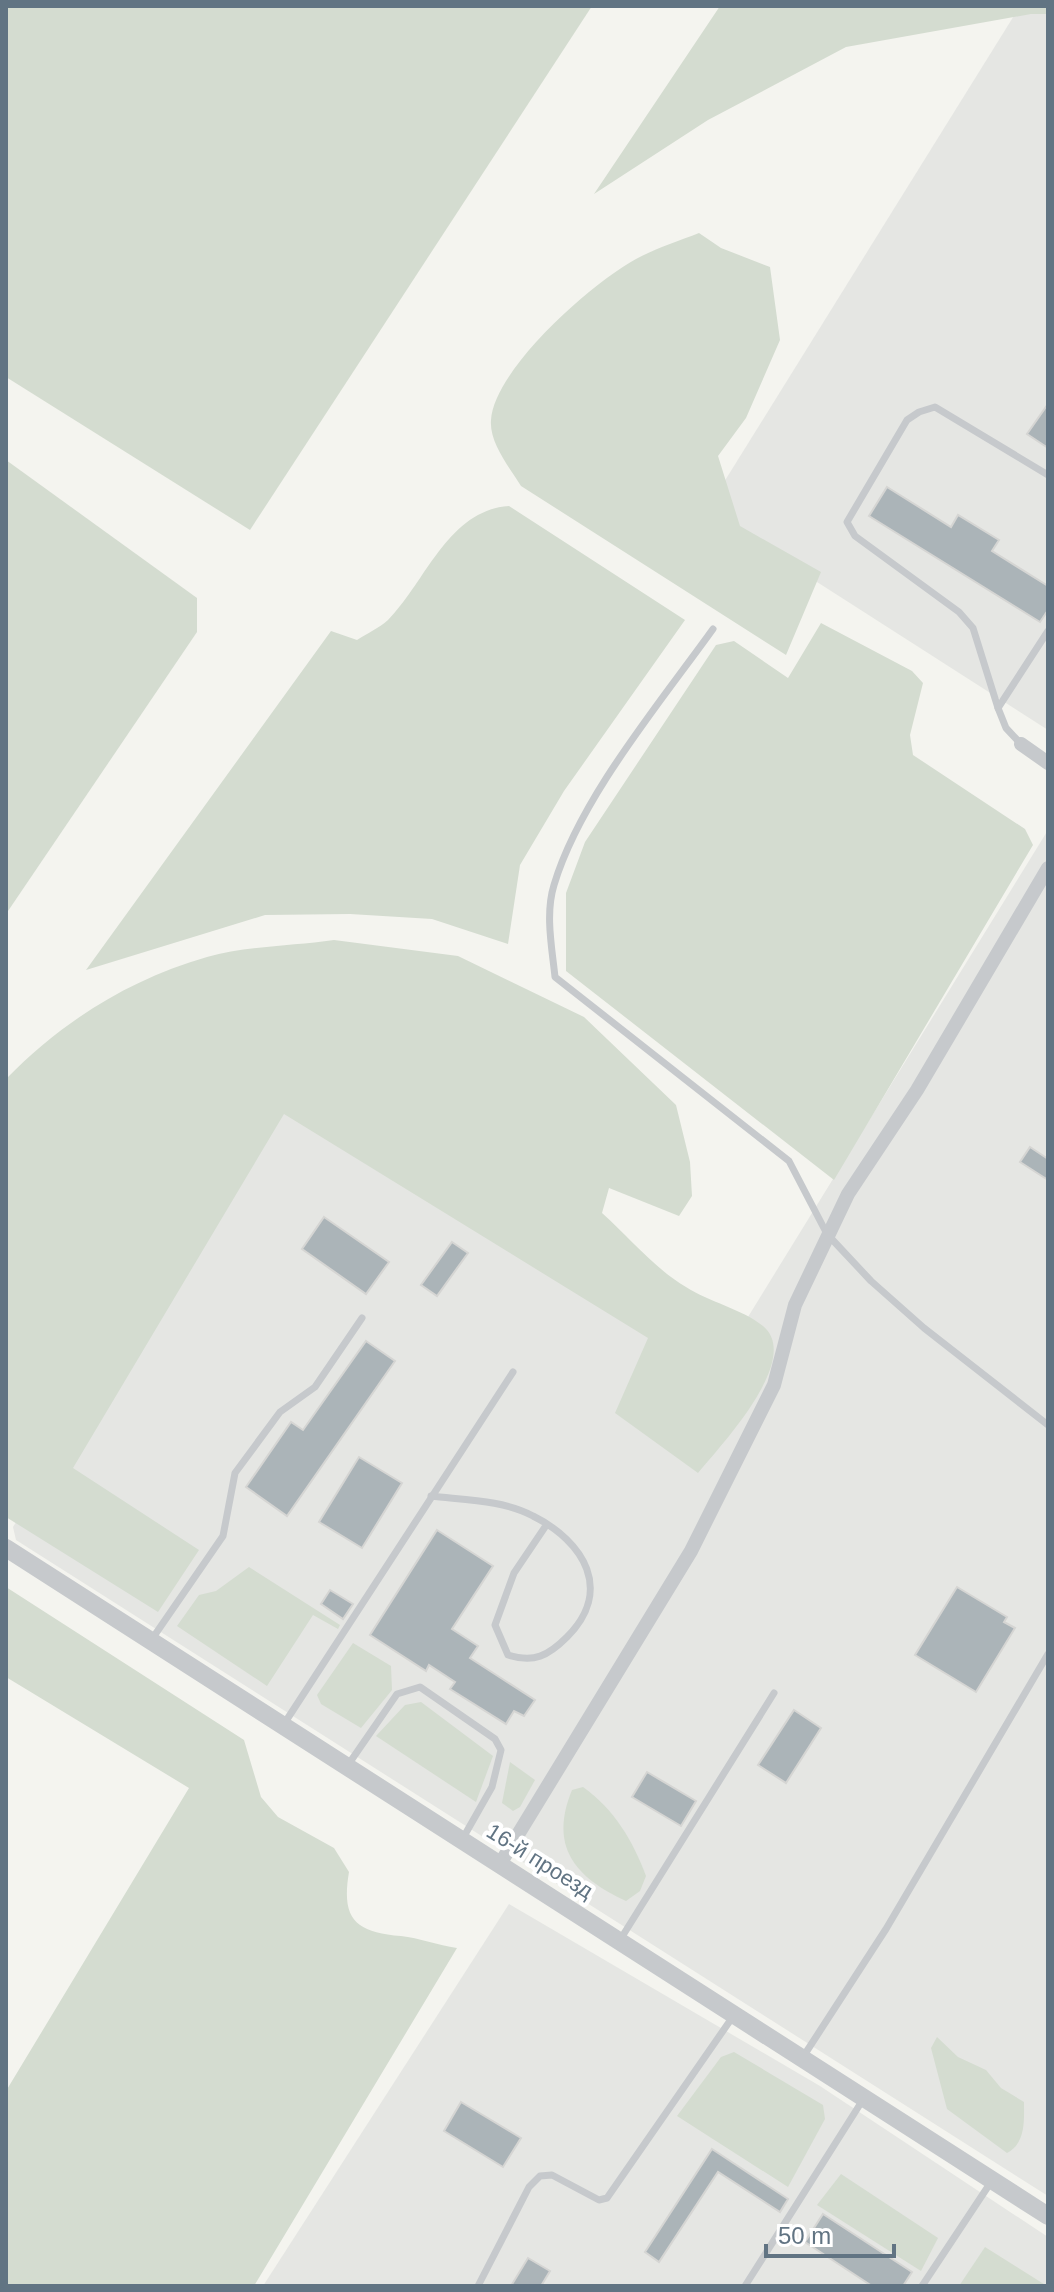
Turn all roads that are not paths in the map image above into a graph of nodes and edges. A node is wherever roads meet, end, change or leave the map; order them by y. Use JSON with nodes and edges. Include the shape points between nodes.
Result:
{"nodes":[{"id":1,"x":1048,"y":475,"type":"edge"},
{"id":2,"x":713,"y":629,"type":"dead end"},
{"id":3,"x":1048,"y":631,"type":"edge"},
{"id":4,"x":998,"y":708,"type":"junction"},
{"id":5,"x":1021,"y":744,"type":"joint"},
{"id":6,"x":1048,"y":763,"type":"edge"},
{"id":7,"x":1048,"y":868,"type":"edge"},
{"id":8,"x":827,"y":1234,"type":"junction"},
{"id":9,"x":362,"y":1318,"type":"dead end"},
{"id":10,"x":513,"y":1372,"type":"dead end"},
{"id":11,"x":1048,"y":1425,"type":"edge"},
{"id":12,"x":431,"y":1496,"type":"junction"},
{"id":13,"x":547,"y":1524,"type":"junction"},
{"id":14,"x":6,"y":1548,"type":"edge"},
{"id":15,"x":151,"y":1641,"type":"junction"},
{"id":16,"x":1048,"y":1654,"type":"edge"},
{"id":17,"x":774,"y":1693,"type":"dead end"},
{"id":18,"x":282,"y":1726,"type":"junction"},
{"id":19,"x":346,"y":1767,"type":"junction"},
{"id":20,"x":462,"y":1840,"type":"junction"},
{"id":21,"x":500,"y":1864,"type":"junction"},
{"id":22,"x":620,"y":1940,"type":"junction"},
{"id":23,"x":735,"y":2013,"type":"junction"},
{"id":24,"x":803,"y":2057,"type":"junction"},
{"id":25,"x":865,"y":2096,"type":"junction"},
{"id":26,"x":993,"y":2180,"type":"junction"},
{"id":27,"x":1048,"y":2216,"type":"edge"},
{"id":28,"x":478,"y":2286,"type":"edge"},
{"id":29,"x":745,"y":2286,"type":"edge"},
{"id":30,"x":922,"y":2286,"type":"edge"}],
"edges":[{"from":1,"to":4,"type":"lane","via":[[935,407],[907,420],[847,522],[855,536],[959,612],[973,628]]},
{"from":2,"to":8,"type":"lane","via":[[619,761],[580,826],[553,887],[550,934],[555,977],[789,1161]]},
{"from":3,"to":4,"type":"lane"},
{"from":4,"to":5,"type":"lane","via":[[1006,728]]},
{"from":5,"to":6,"type":"street"},
{"from":7,"to":8,"type":"street"},
{"from":8,"to":11,"type":"lane","via":[[924,1328]]},
{"from":8,"to":21,"type":"street","via":[[795,1305],[774,1385],[691,1551]]},
{"from":9,"to":15,"type":"lane","via":[[315,1387],[280,1412],[235,1473],[223,1536]]},
{"from":10,"to":12,"type":"lane"},
{"from":12,"to":13,"type":"lane","via":[[513,1507]]},
{"from":12,"to":18,"type":"lane"},
{"from":13,"to":13,"type":"lane","via":[[585,1561],[591,1602],[580,1624],[552,1653],[527,1661],[508,1655],[495,1625],[514,1573]]},
{"from":14,"to":15,"type":"street","name":"16-й проезд"},
{"from":15,"to":18,"type":"street","name":"16-й проезд"},
{"from":16,"to":24,"type":"lane","via":[[886,1929]]},
{"from":17,"to":22,"type":"lane"},
{"from":18,"to":19,"type":"street","name":"16-й проезд"},
{"from":19,"to":20,"type":"street","name":"16-й проезд"},
{"from":19,"to":20,"type":"lane","via":[[397,1694],[420,1687],[495,1739],[501,1750],[492,1787]]},
{"from":20,"to":21,"type":"street","name":"16-й проезд"},
{"from":21,"to":22,"type":"street","name":"16-й проезд"},
{"from":22,"to":23,"type":"street","name":"16-й проезд"},
{"from":23,"to":24,"type":"street","name":"16-й проезд"},
{"from":23,"to":28,"type":"lane","via":[[607,2198],[599,2200],[552,2175],[540,2176],[529,2187]]},
{"from":24,"to":25,"type":"street","name":"16-й проезд"},
{"from":25,"to":26,"type":"street","name":"16-й проезд"},
{"from":25,"to":29,"type":"lane"},
{"from":26,"to":27,"type":"street","name":"16-й проезд"},
{"from":26,"to":30,"type":"lane"}]}
